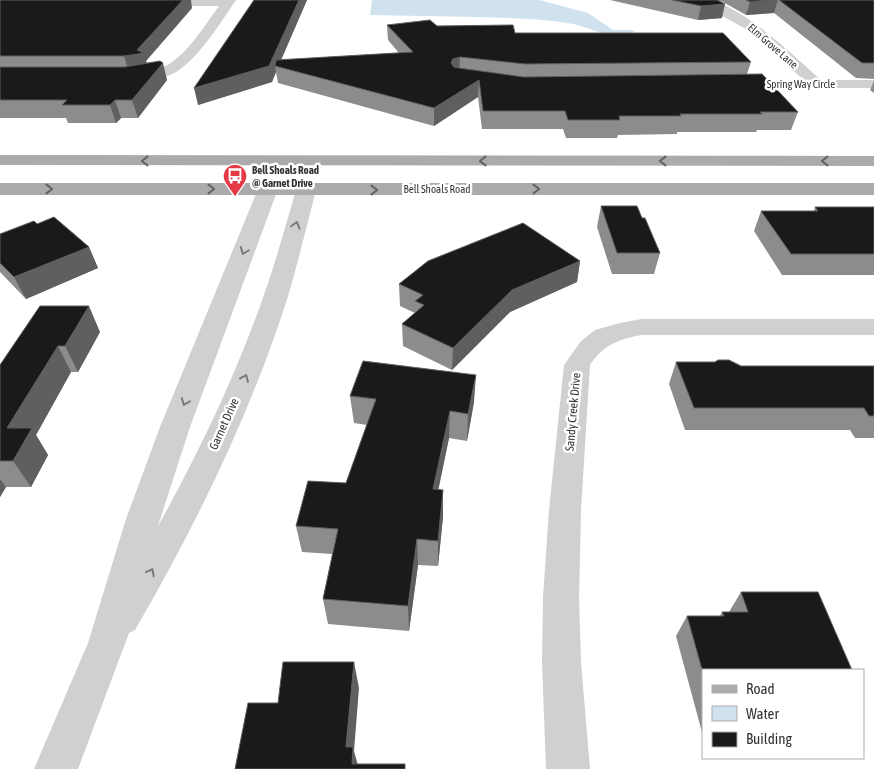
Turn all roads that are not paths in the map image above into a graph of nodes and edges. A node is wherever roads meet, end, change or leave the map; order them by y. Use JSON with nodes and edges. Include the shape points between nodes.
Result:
{"nodes":[{"id":1,"x":699,"y":0,"type":"edge"},
{"id":2,"x":229,"y":2,"type":"edge"},
{"id":3,"x":139,"y":3,"type":"edge"},
{"id":4,"x":109,"y":78,"type":"edge"},
{"id":5,"x":817,"y":84,"type":"junction"},
{"id":6,"x":874,"y":84,"type":"edge"},
{"id":7,"x":719,"y":85,"type":"edge"},
{"id":8,"x":0,"y":160,"type":"edge"},
{"id":9,"x":874,"y":161,"type":"edge"},
{"id":10,"x":0,"y":189,"type":"edge"},
{"id":11,"x":268,"y":189,"type":"junction"},
{"id":12,"x":874,"y":189,"type":"edge"},
{"id":13,"x":306,"y":190,"type":"junction"},
{"id":14,"x":874,"y":327,"type":"edge"},
{"id":15,"x":107,"y":643,"type":"junction"},
{"id":16,"x":56,"y":769,"type":"edge"},
{"id":17,"x":568,"y":769,"type":"edge"}],
"edges":[{"from":1,"to":5,"type":"street","name":"Elm Grove Lane","via":[[721,8],[753,27]]},
{"from":2,"to":3,"type":"street"},
{"from":2,"to":4,"type":"street","via":[[182,62],[153,75]]},
{"from":5,"to":6,"type":"street","name":"Spring Way Circle"},
{"from":5,"to":7,"type":"street","name":"Spring Way Circle"},
{"from":9,"to":8,"type":"main road","one_way":true},
{"from":10,"to":11,"type":"main road","name":"Bell Shoals Road","one_way":true},
{"from":11,"to":13,"type":"main road","name":"Bell Shoals Road"},
{"from":11,"to":15,"type":"street","name":"Garnet Drive","one_way":true,"via":[[169,446],[138,536]]},
{"from":13,"to":12,"type":"main road","name":"Bell Shoals Road","one_way":true},
{"from":15,"to":13,"type":"street","name":"Garnet Drive","one_way":true,"via":[[146,581],[176,524],[243,382],[273,304]]},
{"from":14,"to":17,"type":"street","name":"Sandy Creek Drive","via":[[642,327],[600,337],[586,350],[578,365],[564,527],[562,687]]},
{"from":15,"to":16,"type":"street","name":"Garnet Drive"}]}
